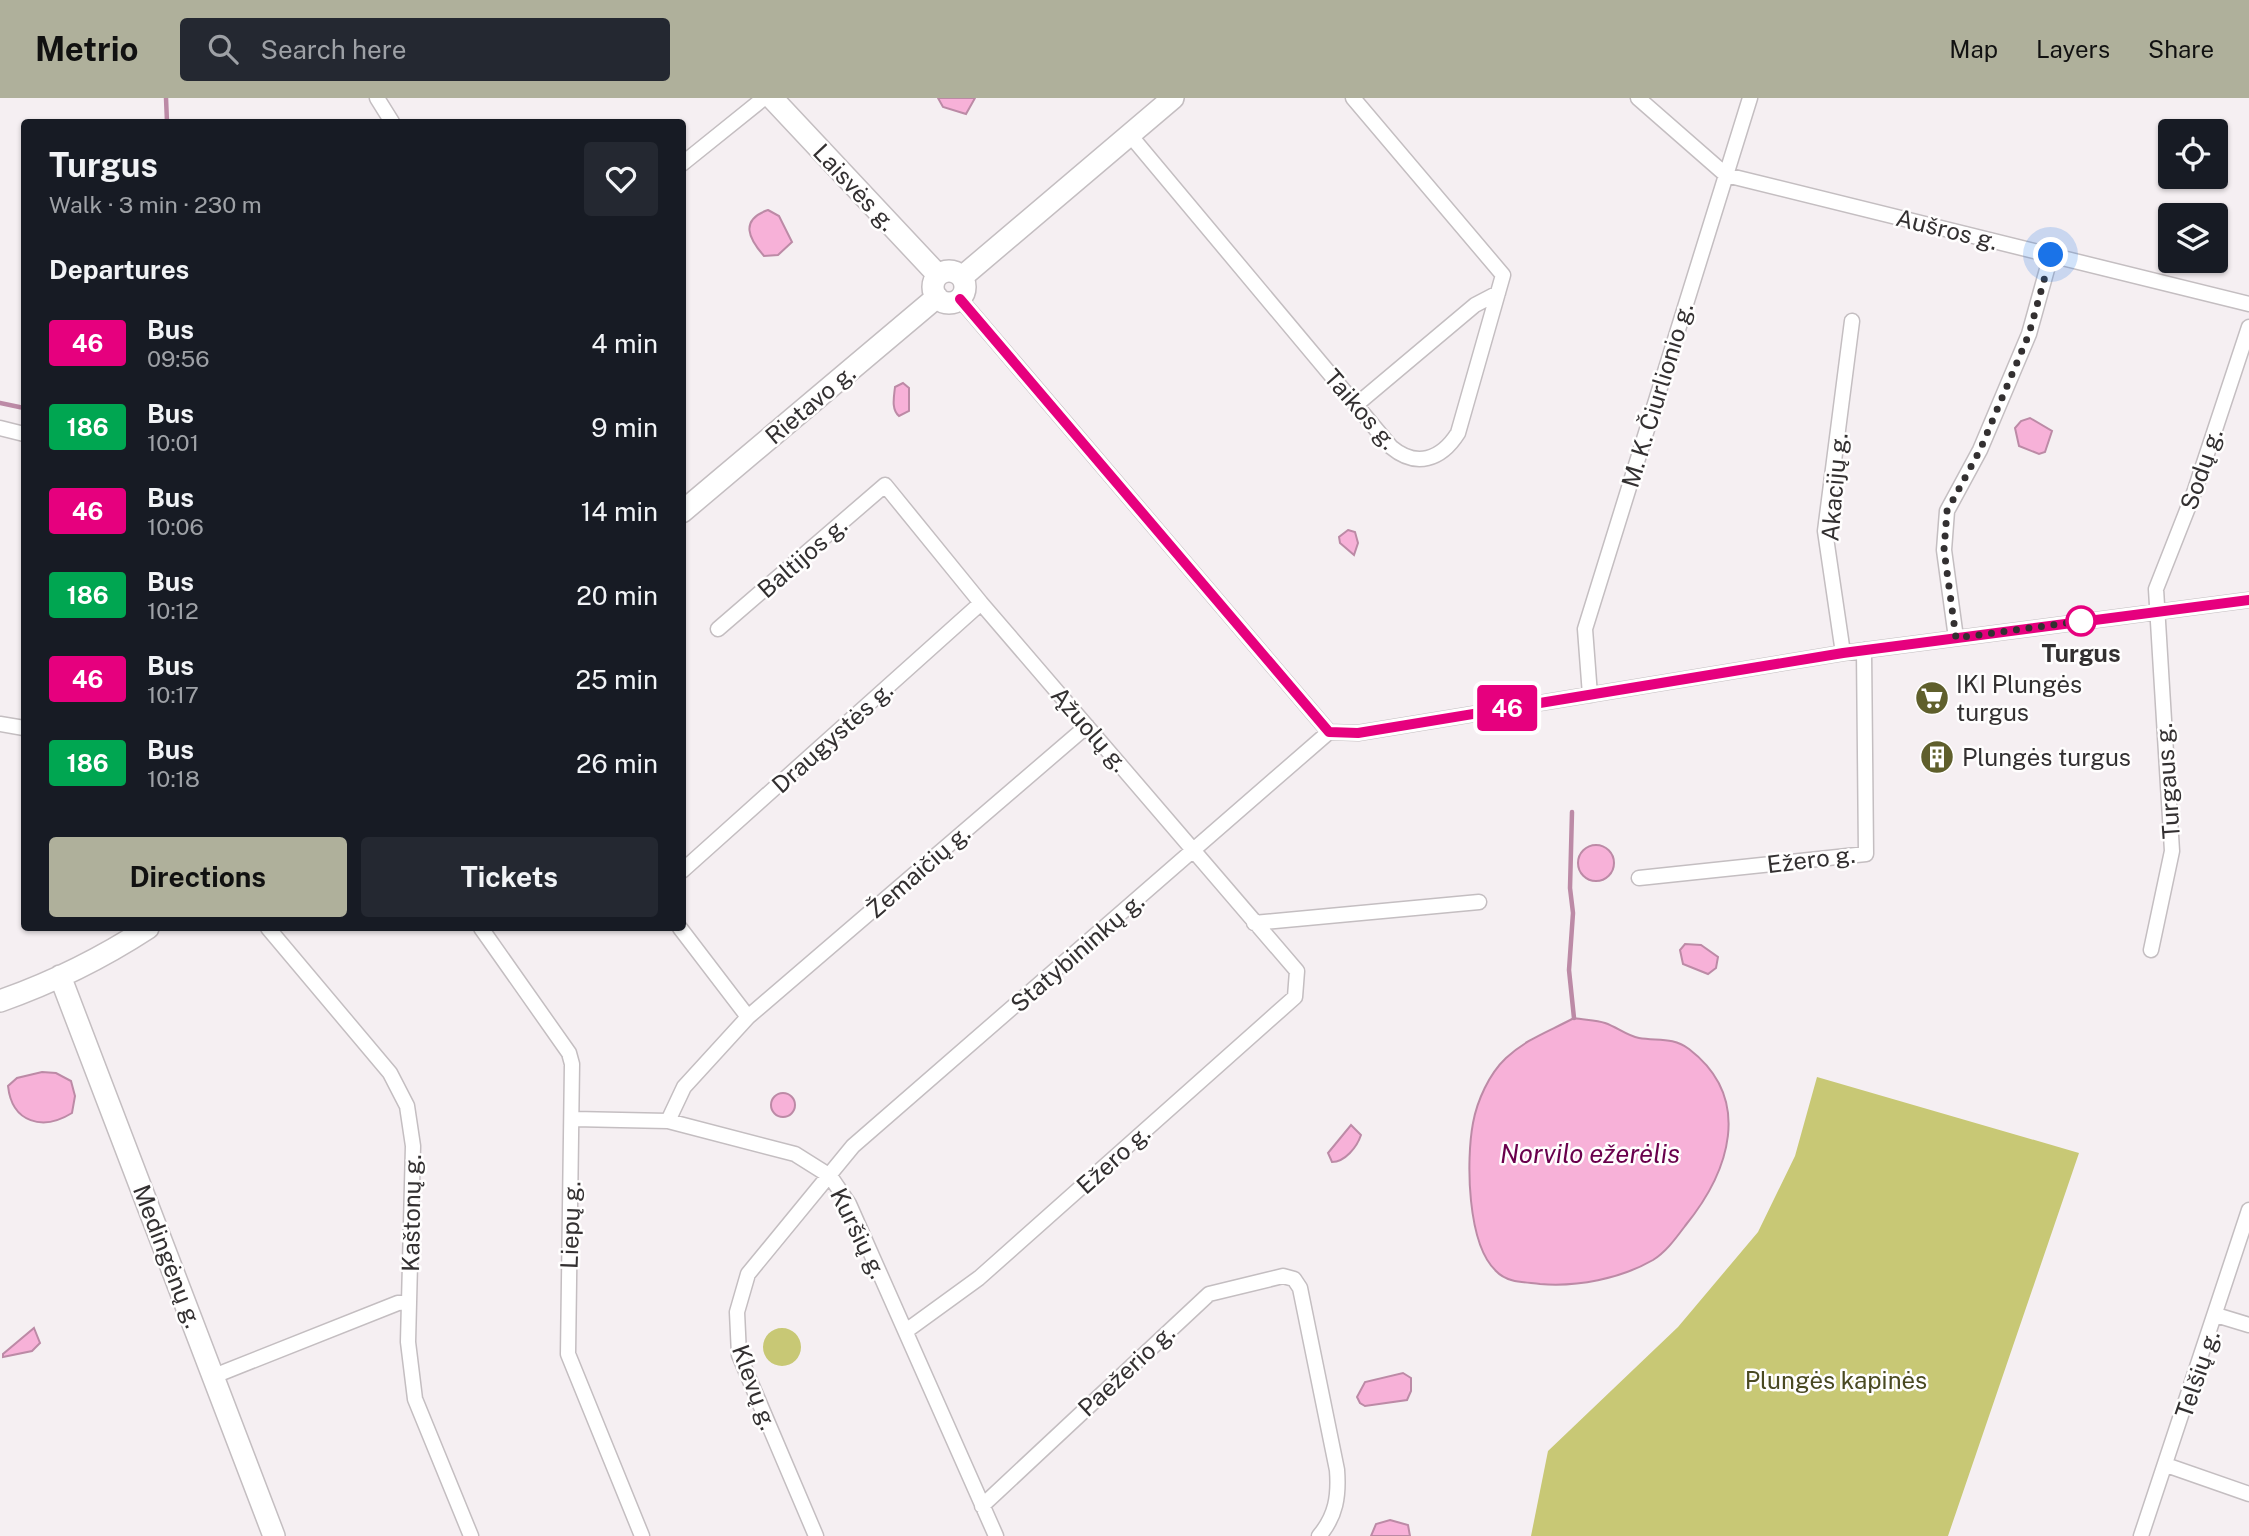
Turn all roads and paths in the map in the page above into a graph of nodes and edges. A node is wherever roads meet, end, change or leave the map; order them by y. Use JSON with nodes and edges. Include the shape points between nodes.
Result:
{"nodes":[{"id":1,"x":377,"y":98,"type":"edge"},
{"id":2,"x":764,"y":98,"type":"edge"},
{"id":3,"x":772,"y":98,"type":"edge"},
{"id":4,"x":1173,"y":98,"type":"edge"},
{"id":5,"x":1353,"y":98,"type":"edge"},
{"id":6,"x":1638,"y":98,"type":"edge"},
{"id":7,"x":1751,"y":98,"type":"edge"},
{"id":8,"x":390,"y":119,"type":"edge"},
{"id":9,"x":1130,"y":135,"type":"junction"},
{"id":10,"x":686,"y":161,"type":"edge"},
{"id":11,"x":1726,"y":175,"type":"junction"},
{"id":12,"x":2051,"y":255,"type":"junction"},
{"id":13,"x":962,"y":277,"type":"junction"},
{"id":14,"x":937,"y":286,"type":"junction"},
{"id":15,"x":1498,"y":293,"type":"junction"},
{"id":16,"x":960,"y":299,"type":"junction"},
{"id":17,"x":2249,"y":304,"type":"edge"},
{"id":18,"x":1852,"y":321,"type":"dead end"},
{"id":19,"x":2249,"y":327,"type":"edge"},
{"id":20,"x":1356,"y":405,"type":"junction"},
{"id":21,"x":0,"y":428,"type":"edge"},
{"id":22,"x":21,"y":433,"type":"edge"},
{"id":23,"x":885,"y":485,"type":"joint"},
{"id":24,"x":686,"y":508,"type":"edge"},
{"id":25,"x":2249,"y":600,"type":"edge"},
{"id":26,"x":981,"y":603,"type":"junction"},
{"id":27,"x":2157,"y":611,"type":"junction"},
{"id":28,"x":718,"y":629,"type":"dead end"},
{"id":29,"x":1956,"y":638,"type":"junction"},
{"id":30,"x":1864,"y":650,"type":"junction"},
{"id":31,"x":1843,"y":653,"type":"junction"},
{"id":32,"x":1590,"y":695,"type":"junction"},
{"id":33,"x":0,"y":724,"type":"edge"},
{"id":34,"x":1087,"y":726,"type":"junction"},
{"id":35,"x":21,"y":728,"type":"edge"},
{"id":36,"x":1329,"y":732,"type":"junction"},
{"id":37,"x":1195,"y":850,"type":"junction"},
{"id":38,"x":686,"y":868,"type":"edge"},
{"id":39,"x":1639,"y":878,"type":"dead end"},
{"id":40,"x":1479,"y":902,"type":"dead end"},
{"id":41,"x":1254,"y":923,"type":"junction"},
{"id":42,"x":142,"y":931,"type":"edge"},
{"id":43,"x":271,"y":931,"type":"edge"},
{"id":44,"x":483,"y":931,"type":"edge"},
{"id":45,"x":683,"y":931,"type":"edge"},
{"id":46,"x":2151,"y":950,"type":"dead end"},
{"id":47,"x":1297,"y":971,"type":"joint"},
{"id":48,"x":60,"y":976,"type":"junction"},
{"id":49,"x":0,"y":1001,"type":"edge"},
{"id":50,"x":748,"y":1017,"type":"junction"},
{"id":51,"x":573,"y":1119,"type":"junction"},
{"id":52,"x":668,"y":1121,"type":"junction"},
{"id":53,"x":830,"y":1176,"type":"junction"},
{"id":54,"x":2249,"y":1210,"type":"edge"},
{"id":55,"x":408,"y":1302,"type":"junction"},
{"id":56,"x":2216,"y":1315,"type":"junction"},
{"id":57,"x":2249,"y":1325,"type":"edge"},
{"id":58,"x":906,"y":1331,"type":"junction"},
{"id":59,"x":214,"y":1376,"type":"junction"},
{"id":60,"x":2166,"y":1465,"type":"junction"},
{"id":61,"x":2249,"y":1494,"type":"edge"},
{"id":62,"x":982,"y":1506,"type":"junction"},
{"id":63,"x":274,"y":1536,"type":"edge"},
{"id":64,"x":471,"y":1536,"type":"edge"},
{"id":65,"x":642,"y":1536,"type":"edge"},
{"id":66,"x":816,"y":1536,"type":"edge"},
{"id":67,"x":996,"y":1536,"type":"edge"},
{"id":68,"x":1319,"y":1536,"type":"edge"},
{"id":69,"x":2141,"y":1536,"type":"edge"}],
"edges":[{"from":1,"to":8,"type":"street"},
{"from":2,"to":10,"type":"street"},
{"from":3,"to":14,"type":"main road","name":"Laisvės g."},
{"from":4,"to":9,"type":"main road"},
{"from":5,"to":15,"type":"street","name":"Taikos g.","via":[[1503,275]]},
{"from":6,"to":11,"type":"street"},
{"from":7,"to":11,"type":"street","name":"M. K. Čiurlionio g."},
{"from":9,"to":13,"type":"main road"},
{"from":9,"to":20,"type":"street","name":"Taikos g."},
{"from":11,"to":12,"type":"street","name":"Aušros g."},
{"from":11,"to":32,"type":"street","name":"M. K. Čiurlionio g.","via":[[1585,629]]},
{"from":12,"to":17,"type":"street","name":"Aušros g."},
{"from":12,"to":29,"type":"street","via":[[2029,334],[1980,450],[1947,511],[1944,550]]},
{"from":13,"to":14,"type":"main road","via":[[953,271]]},
{"from":13,"to":16,"type":"main road","via":[[965,291]]},
{"from":14,"to":16,"type":"main road","via":[[948,302]]},
{"from":14,"to":24,"type":"main road","name":"Rietavo g."},
{"from":15,"to":20,"type":"street","via":[[1475,304]]},
{"from":15,"to":20,"type":"street","name":"Taikos g.","via":[[1458,433],[1450,446],[1426,459],[1401,455]]},
{"from":16,"to":36,"type":"street"},
{"from":18,"to":31,"type":"street","name":"Akacijų g.","via":[[1825,530]]},
{"from":19,"to":27,"type":"street","name":"Sodų g.","via":[[2195,490],[2156,589]]},
{"from":21,"to":22,"type":"street"},
{"from":23,"to":26,"type":"street","name":"Ąžuolų g."},
{"from":23,"to":28,"type":"street","name":"Baltijos g."},
{"from":25,"to":27,"type":"street"},
{"from":26,"to":34,"type":"street","name":"Ąžuolų g."},
{"from":26,"to":38,"type":"street","name":"Draugystės g."},
{"from":27,"to":29,"type":"street"},
{"from":27,"to":46,"type":"street","name":"Turgaus g.","via":[[2172,851]]},
{"from":29,"to":30,"type":"street"},
{"from":30,"to":31,"type":"street"},
{"from":30,"to":39,"type":"street","name":"Ežero g.","via":[[1866,855]]},
{"from":31,"to":32,"type":"street"},
{"from":32,"to":36,"type":"street","via":[[1358,733]]},
{"from":33,"to":35,"type":"street"},
{"from":34,"to":37,"type":"street","name":"Ąžuolų g."},
{"from":34,"to":50,"type":"street","name":"Žemaičių g."},
{"from":36,"to":37,"type":"street","name":"Statybininkų g."},
{"from":37,"to":41,"type":"street","name":"Ąžuolų g."},
{"from":37,"to":53,"type":"street","name":"Statybininkų g.","via":[[853,1146]]},
{"from":40,"to":41,"type":"street"},
{"from":41,"to":47,"type":"street","name":"Ąžuolų g."},
{"from":42,"to":48,"type":"main road"},
{"from":43,"to":55,"type":"street","name":"Kaštonų g.","via":[[390,1073],[407,1106],[413,1146]]},
{"from":44,"to":51,"type":"street","name":"Liepų g.","via":[[569,1053]]},
{"from":45,"to":50,"type":"street"},
{"from":47,"to":58,"type":"street","name":"Ežero g.","via":[[1295,997],[979,1278]]},
{"from":48,"to":49,"type":"main road"},
{"from":48,"to":59,"type":"main road","name":"Medingėnų g."},
{"from":50,"to":52,"type":"street","name":"Žemaičių g.","via":[[684,1087]]},
{"from":51,"to":52,"type":"street","name":"Kuršių g."},
{"from":51,"to":65,"type":"street","name":"Liepų g.","via":[[568,1354]]},
{"from":52,"to":53,"type":"street","name":"Kuršių g.","via":[[796,1154]]},
{"from":53,"to":58,"type":"street","name":"Kuršių g.","via":[[849,1204]]},
{"from":53,"to":66,"type":"street","name":"Klevų g.","via":[[748,1274],[736,1322],[739,1355]]},
{"from":54,"to":56,"type":"street","name":"Telšių g."},
{"from":55,"to":59,"type":"street"},
{"from":55,"to":64,"type":"street","name":"Kaštonų g.","via":[[415,1399]]},
{"from":56,"to":57,"type":"street"},
{"from":56,"to":60,"type":"street","name":"Telšių g."},
{"from":58,"to":62,"type":"street","name":"Kuršių g."},
{"from":59,"to":63,"type":"main road","name":"Medingėnų g."},
{"from":60,"to":61,"type":"street"},
{"from":60,"to":69,"type":"street","name":"Telšių g."},
{"from":62,"to":67,"type":"street","name":"Kuršių g."},
{"from":62,"to":68,"type":"street","name":"Paežerio g.","via":[[1209,1294],[1283,1276],[1294,1279],[1300,1288],[1337,1470],[1335,1513]]}]}
